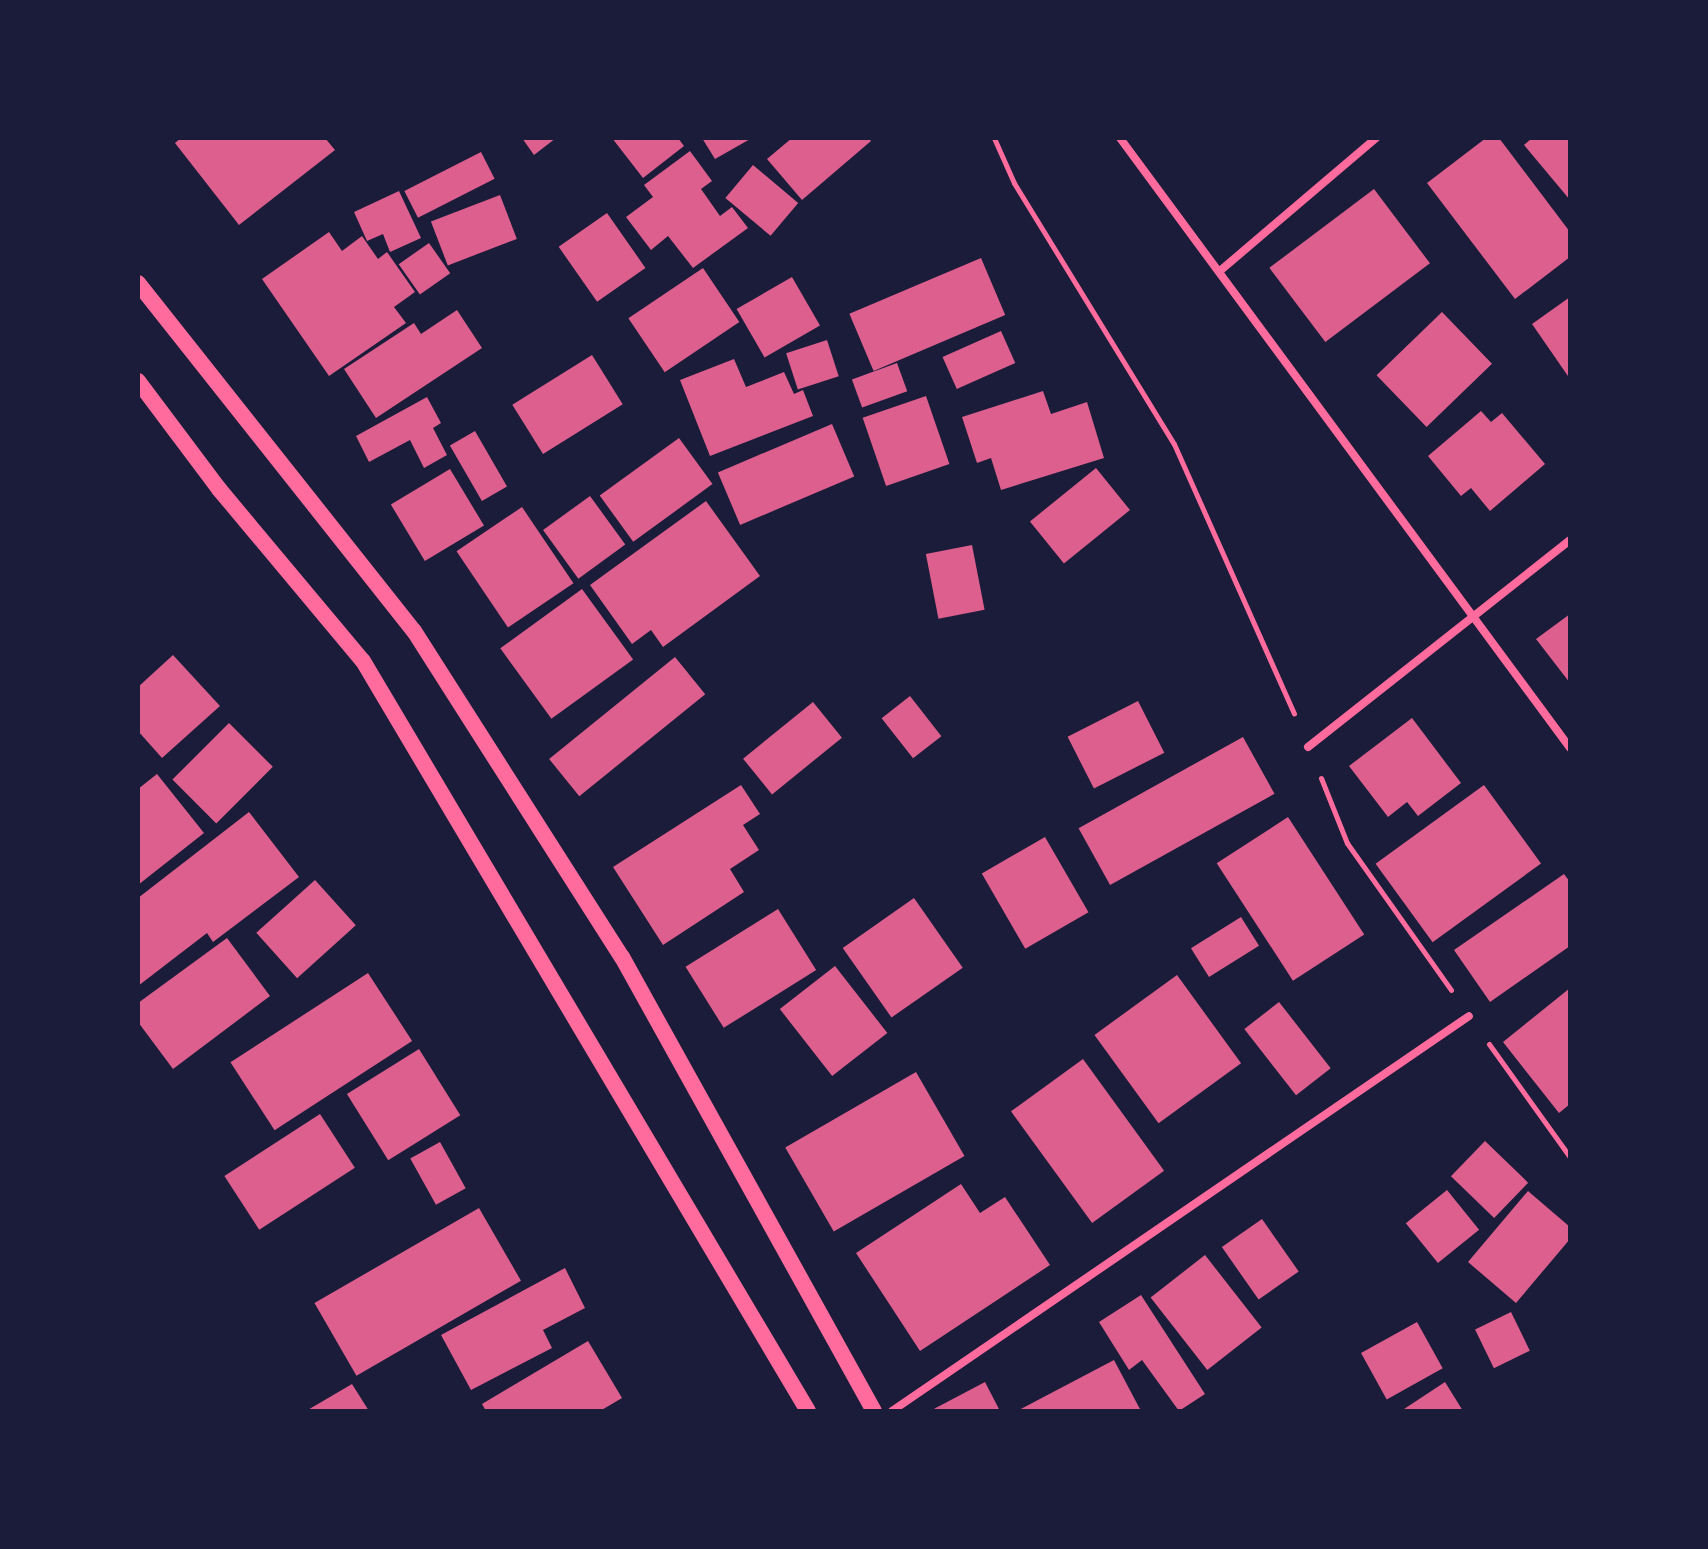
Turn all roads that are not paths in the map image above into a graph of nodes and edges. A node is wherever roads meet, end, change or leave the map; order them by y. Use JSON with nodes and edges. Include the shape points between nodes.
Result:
{"nodes":[{"id":1,"x":1120,"y":138,"type":"edge"},
{"id":2,"x":1376,"y":138,"type":"edge"},
{"id":3,"x":1221,"y":270,"type":"junction"},
{"id":4,"x":138,"y":283,"type":"edge"},
{"id":5,"x":138,"y":381,"type":"edge"},
{"id":6,"x":1570,"y":540,"type":"edge"},
{"id":7,"x":1474,"y":616,"type":"junction"},
{"id":8,"x":1308,"y":747,"type":"road end"},
{"id":9,"x":1570,"y":748,"type":"edge"},
{"id":10,"x":1469,"y":1016,"type":"road end"},
{"id":11,"x":808,"y":1411,"type":"edge"},
{"id":12,"x":874,"y":1411,"type":"edge"},
{"id":13,"x":892,"y":1411,"type":"edge"}],
"edges":[{"from":1,"to":3,"type":"street"},
{"from":2,"to":3,"type":"street"},
{"from":3,"to":7,"type":"street"},
{"from":4,"to":12,"type":"main road","via":[[414,631],[622,957]]},
{"from":5,"to":11,"type":"main road","via":[[219,489],[363,661]]},
{"from":6,"to":7,"type":"street"},
{"from":7,"to":8,"type":"street"},
{"from":7,"to":9,"type":"street"},
{"from":10,"to":13,"type":"street"}]}
